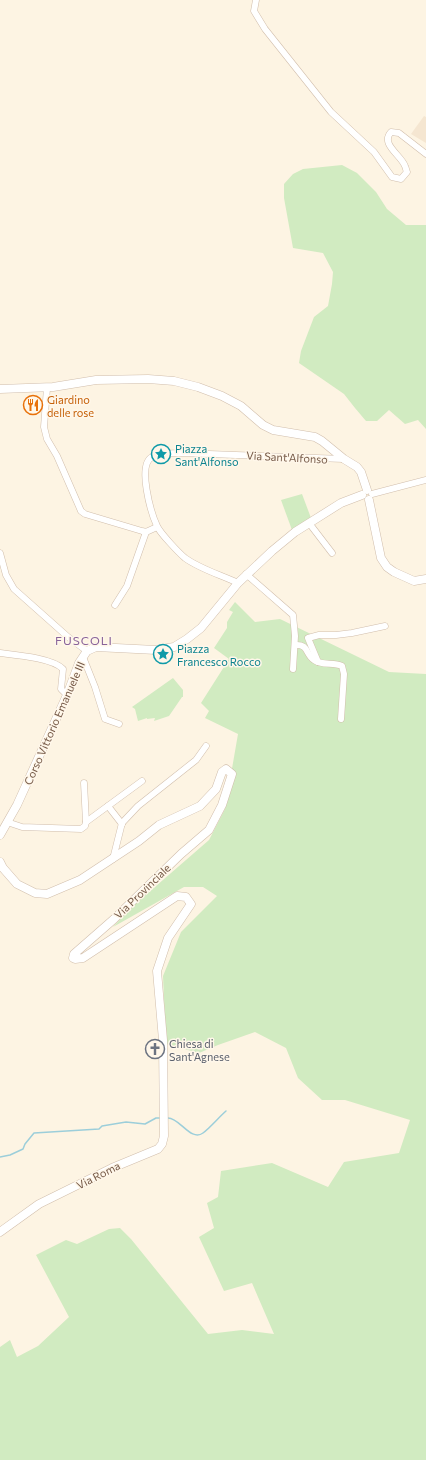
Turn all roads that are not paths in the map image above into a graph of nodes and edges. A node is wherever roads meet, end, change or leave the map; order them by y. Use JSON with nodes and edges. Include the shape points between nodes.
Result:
{"nodes":[{"id":1,"x":256,"y":0,"type":"edge"},
{"id":2,"x":426,"y":154,"type":"edge"},
{"id":3,"x":47,"y":388,"type":"junction"},
{"id":4,"x":0,"y":389,"type":"edge"},
{"id":5,"x":344,"y":459,"type":"junction"},
{"id":6,"x":426,"y":480,"type":"edge"},
{"id":7,"x":368,"y":495,"type":"junction"},
{"id":8,"x":309,"y":523,"type":"junction"},
{"id":9,"x":157,"y":527,"type":"junction"},
{"id":10,"x":146,"y":532,"type":"junction"},
{"id":11,"x":0,"y":553,"type":"edge"},
{"id":12,"x":332,"y":554,"type":"dead end"},
{"id":13,"x":246,"y":574,"type":"junction"},
{"id":14,"x":426,"y":579,"type":"edge"},
{"id":15,"x":238,"y":582,"type":"junction"},
{"id":16,"x":115,"y":605,"type":"dead end"},
{"id":17,"x":385,"y":626,"type":"dead end"},
{"id":18,"x":294,"y":645,"type":"junction"},
{"id":19,"x":0,"y":653,"type":"edge"},
{"id":20,"x":85,"y":654,"type":"junction"},
{"id":21,"x":318,"y":662,"type":"junction"},
{"id":22,"x":294,"y":669,"type":"dead end"},
{"id":23,"x":66,"y":695,"type":"junction"},
{"id":24,"x":341,"y":719,"type":"dead end"},
{"id":25,"x":118,"y":724,"type":"dead end"},
{"id":26,"x":206,"y":746,"type":"dead end"},
{"id":27,"x":142,"y":780,"type":"dead end"},
{"id":28,"x":84,"y":782,"type":"dead end"},
{"id":29,"x":108,"y":806,"type":"junction"},
{"id":30,"x":8,"y":822,"type":"junction"},
{"id":31,"x":86,"y":822,"type":"junction"},
{"id":32,"x":122,"y":824,"type":"junction"},
{"id":33,"x":0,"y":835,"type":"edge"},
{"id":34,"x":112,"y":858,"type":"junction"},
{"id":35,"x":0,"y":862,"type":"edge"},
{"id":36,"x":164,"y":1102,"type":"joint"},
{"id":37,"x":0,"y":1232,"type":"edge"}],
"edges":[{"from":1,"to":2,"type":"street","via":[[254,10],[265,29],[331,112],[374,152],[392,177],[401,179],[407,172],[405,165],[389,144],[391,132],[399,133]]},
{"from":3,"to":4,"type":"street"},
{"from":3,"to":5,"type":"street","via":[[96,380],[148,379],[180,382],[204,389],[241,406],[273,430],[315,437]]},
{"from":3,"to":10,"type":"street","via":[[44,428],[47,439],[81,511]]},
{"from":5,"to":7,"type":"street","via":[[362,472]]},
{"from":5,"to":9,"type":"street","name":"Via Sant'Alfonso","via":[[182,453],[152,456],[145,468],[145,475]]},
{"from":6,"to":7,"type":"street"},
{"from":7,"to":8,"type":"street","name":"Corso Vittorio Emanuele III","via":[[341,503]]},
{"from":7,"to":14,"type":"street","via":[[381,558],[387,567],[414,581]]},
{"from":8,"to":12,"type":"street"},
{"from":8,"to":13,"type":"street","name":"Corso Vittorio Emanuele III"},
{"from":9,"to":10,"type":"street"},
{"from":9,"to":15,"type":"street","via":[[185,558]]},
{"from":10,"to":16,"type":"street","via":[[127,586]]},
{"from":11,"to":20,"type":"street","via":[[6,575],[14,589]]},
{"from":13,"to":15,"type":"street","name":"Corso Vittorio Emanuele III"},
{"from":13,"to":18,"type":"street","via":[[293,615]]},
{"from":15,"to":20,"type":"street","name":"Corso Vittorio Emanuele III","via":[[201,628],[174,647],[156,650],[96,647]]},
{"from":17,"to":21,"type":"street","via":[[308,638]]},
{"from":18,"to":21,"type":"street","via":[[302,645],[314,661]]},
{"from":18,"to":22,"type":"street"},
{"from":19,"to":23,"type":"street","via":[[57,664],[63,669],[61,689]]},
{"from":20,"to":23,"type":"street","name":"Corso Vittorio Emanuele III"},
{"from":20,"to":25,"type":"street","via":[[104,719]]},
{"from":21,"to":24,"type":"street","via":[[339,665],[344,669]]},
{"from":23,"to":30,"type":"street","name":"Corso Vittorio Emanuele III"},
{"from":26,"to":32,"type":"street","via":[[196,760],[138,806]]},
{"from":27,"to":29,"type":"street"},
{"from":28,"to":31,"type":"street"},
{"from":29,"to":31,"type":"street"},
{"from":29,"to":32,"type":"street"},
{"from":30,"to":31,"type":"street","via":[[22,827],[56,829],[81,829]]},
{"from":30,"to":33,"type":"street","name":"Corso Vittorio Emanuele III"},
{"from":32,"to":34,"type":"street"},
{"from":34,"to":35,"type":"street","name":"Via Provinciale","via":[[80,880],[47,894],[35,893],[17,884]]},
{"from":34,"to":36,"type":"street","name":"Via Provinciale","via":[[158,825],[200,806],[216,789],[226,768],[232,774],[222,805],[209,830],[74,954],[73,958],[83,958],[177,896],[186,897],[191,904],[168,938],[157,971]]},
{"from":36,"to":37,"type":"street","name":"Via Roma","via":[[164,1136],[158,1149],[112,1168],[40,1204]]}]}
